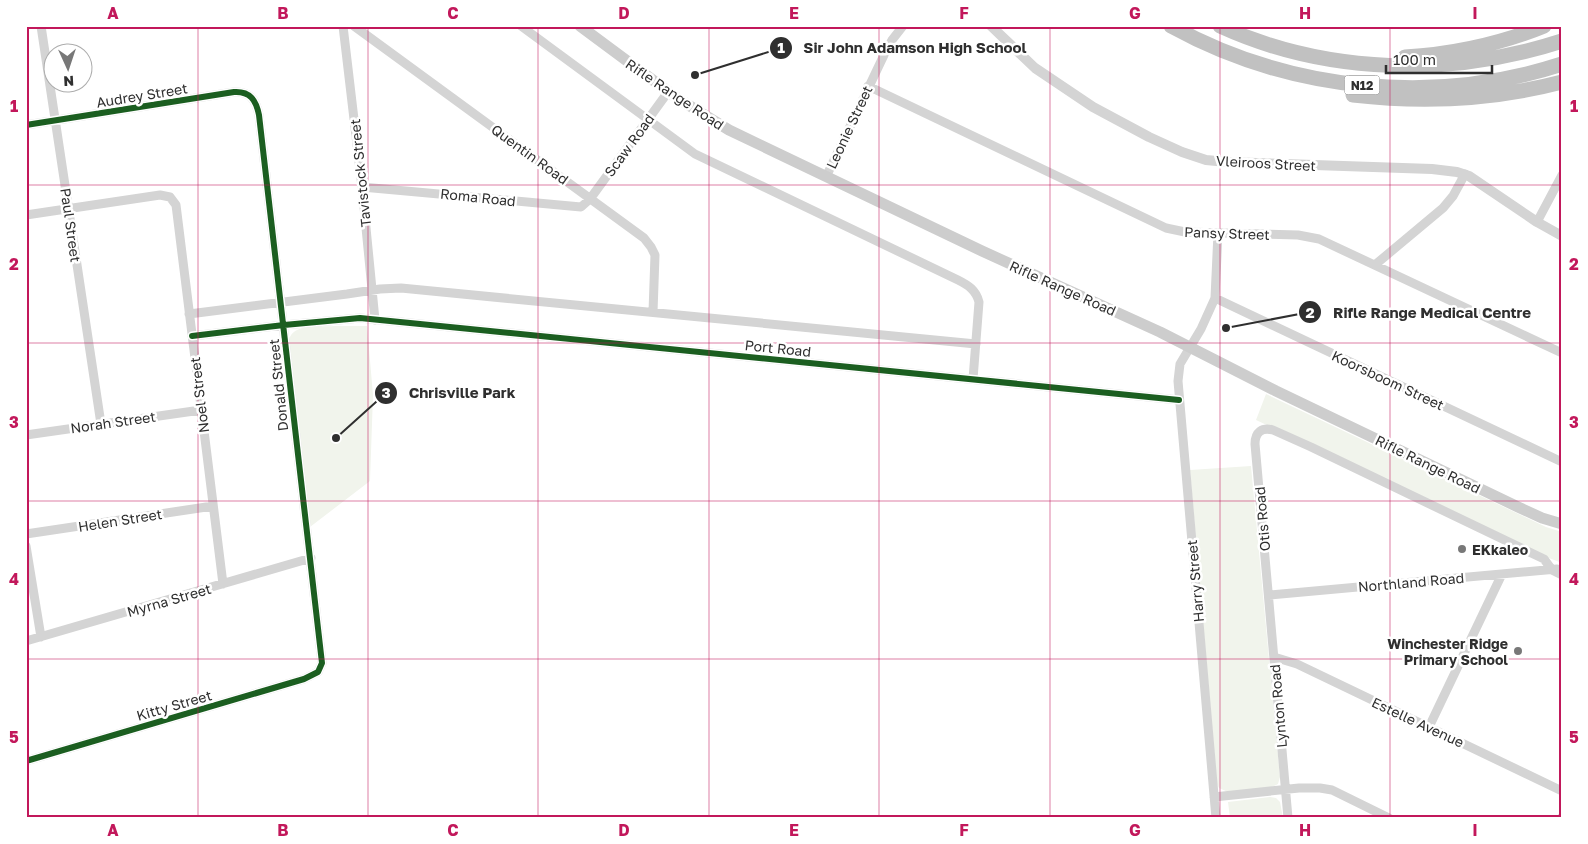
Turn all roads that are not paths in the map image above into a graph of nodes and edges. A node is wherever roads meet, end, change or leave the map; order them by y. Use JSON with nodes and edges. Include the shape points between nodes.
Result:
{"nodes":[{"id":1,"x":41,"y":26,"type":"edge"},
{"id":2,"x":343,"y":26,"type":"edge"},
{"id":3,"x":354,"y":26,"type":"edge"},
{"id":4,"x":522,"y":26,"type":"edge"},
{"id":5,"x":580,"y":26,"type":"edge"},
{"id":6,"x":903,"y":26,"type":"edge"},
{"id":7,"x":991,"y":26,"type":"edge"},
{"id":8,"x":1170,"y":26,"type":"edge"},
{"id":9,"x":1220,"y":26,"type":"edge"},
{"id":10,"x":1544,"y":26,"type":"edge"},
{"id":11,"x":1562,"y":41,"type":"edge"},
{"id":12,"x":1354,"y":63,"type":"junction"},
{"id":13,"x":1562,"y":64,"type":"edge"},
{"id":14,"x":1294,"y":74,"type":"junction"},
{"id":15,"x":1562,"y":82,"type":"edge"},
{"id":16,"x":868,"y":86,"type":"junction"},
{"id":17,"x":668,"y":92,"type":"junction"},
{"id":18,"x":257,"y":105,"type":"joint"},
{"id":19,"x":647,"y":119,"type":"junction"},
{"id":20,"x":56,"y":121,"type":"junction"},
{"id":21,"x":26,"y":125,"type":"edge"},
{"id":22,"x":1465,"y":174,"type":"junction"},
{"id":23,"x":1562,"y":175,"type":"edge"},
{"id":24,"x":826,"y":177,"type":"junction"},
{"id":25,"x":362,"y":187,"type":"junction"},
{"id":26,"x":590,"y":199,"type":"junction"},
{"id":27,"x":68,"y":209,"type":"junction"},
{"id":28,"x":26,"y":215,"type":"edge"},
{"id":29,"x":1537,"y":222,"type":"junction"},
{"id":30,"x":1218,"y":233,"type":"junction"},
{"id":31,"x":1562,"y":236,"type":"edge"},
{"id":32,"x":1376,"y":264,"type":"junction"},
{"id":33,"x":373,"y":290,"type":"junction"},
{"id":34,"x":1215,"y":298,"type":"junction"},
{"id":35,"x":281,"y":303,"type":"junction"},
{"id":36,"x":653,"y":312,"type":"junction"},
{"id":37,"x":189,"y":314,"type":"junction"},
{"id":38,"x":375,"y":320,"type":"junction"},
{"id":39,"x":284,"y":325,"type":"junction"},
{"id":40,"x":192,"y":336,"type":"junction"},
{"id":41,"x":976,"y":344,"type":"junction"},
{"id":42,"x":1191,"y":348,"type":"junction"},
{"id":43,"x":1562,"y":353,"type":"edge"},
{"id":44,"x":973,"y":380,"type":"junction"},
{"id":45,"x":1179,"y":400,"type":"junction"},
{"id":46,"x":201,"y":410,"type":"junction"},
{"id":47,"x":101,"y":424,"type":"junction"},
{"id":48,"x":26,"y":435,"type":"edge"},
{"id":49,"x":1562,"y":462,"type":"edge"},
{"id":50,"x":213,"y":506,"type":"junction"},
{"id":51,"x":1562,"y":524,"type":"edge"},
{"id":52,"x":26,"y":534,"type":"edge"},
{"id":53,"x":26,"y":546,"type":"edge"},
{"id":54,"x":311,"y":558,"type":"junction"},
{"id":55,"x":1557,"y":569,"type":"edge"},
{"id":56,"x":1502,"y":574,"type":"junction"},
{"id":57,"x":1562,"y":575,"type":"edge"},
{"id":58,"x":223,"y":584,"type":"junction"},
{"id":59,"x":1269,"y":595,"type":"junction"},
{"id":60,"x":41,"y":637,"type":"junction"},
{"id":61,"x":26,"y":641,"type":"edge"},
{"id":62,"x":1274,"y":658,"type":"junction"},
{"id":63,"x":322,"y":662,"type":"joint"},
{"id":64,"x":1429,"y":727,"type":"junction"},
{"id":65,"x":26,"y":761,"type":"edge"},
{"id":66,"x":1286,"y":789,"type":"junction"},
{"id":67,"x":1562,"y":791,"type":"edge"},
{"id":68,"x":1214,"y":797,"type":"junction"},
{"id":69,"x":1216,"y":818,"type":"edge"},
{"id":70,"x":1288,"y":818,"type":"edge"},
{"id":71,"x":1389,"y":818,"type":"edge"}],
"edges":[{"from":1,"to":20,"type":"street","name":"Paul Street"},
{"from":2,"to":25,"type":"street","name":"Tavistock Street"},
{"from":3,"to":26,"type":"street","name":"Quentin Road"},
{"from":4,"to":19,"type":"street"},
{"from":5,"to":17,"type":"main road","name":"Rifle Range Road"},
{"from":6,"to":16,"type":"street","name":"Leonie Street"},
{"from":7,"to":22,"type":"street","name":"Vleiroos Street","via":[[1035,68],[1093,107],[1149,137],[1198,158],[1226,162],[1432,169]]},
{"from":8,"to":14,"type":"highway","number":"N12","via":[[1214,48]]},
{"from":9,"to":12,"type":"highway","number":"N12","via":[[1274,46]]},
{"from":10,"to":12,"type":"highway","via":[[1461,50]]},
{"from":11,"to":12,"type":"highway","number":"N12","via":[[1512,55],[1464,63],[1402,66]]},
{"from":13,"to":14,"type":"highway","number":"N12","via":[[1490,81],[1433,87],[1363,86]]},
{"from":14,"to":15,"type":"highway","via":[[1349,94],[1412,100],[1522,92]]},
{"from":16,"to":24,"type":"street","name":"Leonie Street"},
{"from":16,"to":30,"type":"street","name":"Pansy Street","via":[[1166,228]]},
{"from":17,"to":19,"type":"street","name":"Scaw Road"},
{"from":17,"to":24,"type":"main road","name":"Rifle Range Road","via":[[729,130]]},
{"from":18,"to":20,"type":"street","name":"Audrey Street","via":[[248,94],[234,92]]},
{"from":18,"to":35,"type":"street","name":"Donald Street"},
{"from":19,"to":26,"type":"street","name":"Scaw Road"},
{"from":19,"to":41,"type":"street","via":[[700,157],[969,286],[979,302]]},
{"from":20,"to":21,"type":"street","name":"Audrey Street"},
{"from":20,"to":27,"type":"street","name":"Paul Street"},
{"from":22,"to":29,"type":"street","name":"Vleiroos Street"},
{"from":22,"to":32,"type":"street","via":[[1443,208]]},
{"from":23,"to":29,"type":"street"},
{"from":24,"to":42,"type":"main road","name":"Rifle Range Road"},
{"from":25,"to":26,"type":"street","name":"Roma Road","via":[[581,207]]},
{"from":25,"to":33,"type":"street","name":"Tavistock Street"},
{"from":26,"to":36,"type":"street","name":"Quentin Road","via":[[638,232],[651,247],[655,255]]},
{"from":27,"to":28,"type":"street"},
{"from":27,"to":37,"type":"street","name":"Noel Street","via":[[163,195],[170,197],[176,205]]},
{"from":27,"to":47,"type":"street","name":"Paul Street"},
{"from":29,"to":31,"type":"street","name":"Vleiroos Street"},
{"from":30,"to":32,"type":"street","name":"Pansy Street","via":[[1314,237]]},
{"from":30,"to":34,"type":"street"},
{"from":32,"to":43,"type":"street","name":"Pansy Street"},
{"from":33,"to":35,"type":"street","name":"Port Road"},
{"from":33,"to":36,"type":"street","name":"Port Road","via":[[434,290]]},
{"from":33,"to":38,"type":"street","name":"Tavistock Street"},
{"from":34,"to":42,"type":"street","name":"Harry Street"},
{"from":34,"to":49,"type":"street","name":"Koorsboom Street"},
{"from":35,"to":37,"type":"street","name":"Port Road"},
{"from":35,"to":39,"type":"street","name":"Donald Street"},
{"from":36,"to":41,"type":"street","name":"Port Road"},
{"from":37,"to":40,"type":"street","name":"Noel Street"},
{"from":38,"to":39,"type":"street","name":"Port Road","via":[[360,318]]},
{"from":38,"to":44,"type":"street","name":"Port Road"},
{"from":39,"to":40,"type":"street","name":"Port Road"},
{"from":39,"to":54,"type":"street","name":"Donald Street"},
{"from":40,"to":46,"type":"street","name":"Noel Street"},
{"from":41,"to":44,"type":"street"},
{"from":42,"to":45,"type":"street","name":"Harry Street","via":[[1179,367]]},
{"from":42,"to":51,"type":"main road","name":"Rifle Range Road","via":[[1518,507]]},
{"from":44,"to":45,"type":"street","name":"Port Road"},
{"from":45,"to":68,"type":"street","name":"Harry Street"},
{"from":46,"to":47,"type":"street","name":"Norah Street"},
{"from":46,"to":50,"type":"street","name":"Noel Street"},
{"from":47,"to":48,"type":"street","name":"Norah Street"},
{"from":50,"to":52,"type":"street","name":"Helen Street"},
{"from":50,"to":58,"type":"street","name":"Noel Street"},
{"from":53,"to":60,"type":"street"},
{"from":54,"to":58,"type":"street","name":"Myrna Street"},
{"from":54,"to":63,"type":"street","name":"Donald Street"},
{"from":55,"to":56,"type":"street","name":"Northland Road"},
{"from":55,"to":57,"type":"street"},
{"from":55,"to":59,"type":"street","name":"Otis Road","via":[[1537,556],[1267,428],[1259,432],[1255,444]]},
{"from":56,"to":59,"type":"street","name":"Northland Road"},
{"from":56,"to":64,"type":"street"},
{"from":58,"to":60,"type":"street","name":"Myrna Street"},
{"from":59,"to":62,"type":"street","name":"Lynton Road"},
{"from":60,"to":61,"type":"street","name":"Myrna Street"},
{"from":62,"to":64,"type":"street","name":"Estelle Avenue","via":[[1297,664]]},
{"from":62,"to":66,"type":"street","name":"Lynton Road"},
{"from":63,"to":65,"type":"street","name":"Kitty Street","via":[[318,672],[304,679]]},
{"from":64,"to":67,"type":"street","name":"Estelle Avenue"},
{"from":66,"to":68,"type":"street"},
{"from":66,"to":70,"type":"street","name":"Lynton Road"},
{"from":66,"to":71,"type":"street","via":[[1326,789]]},
{"from":68,"to":69,"type":"street","name":"Harry Street"}]}
